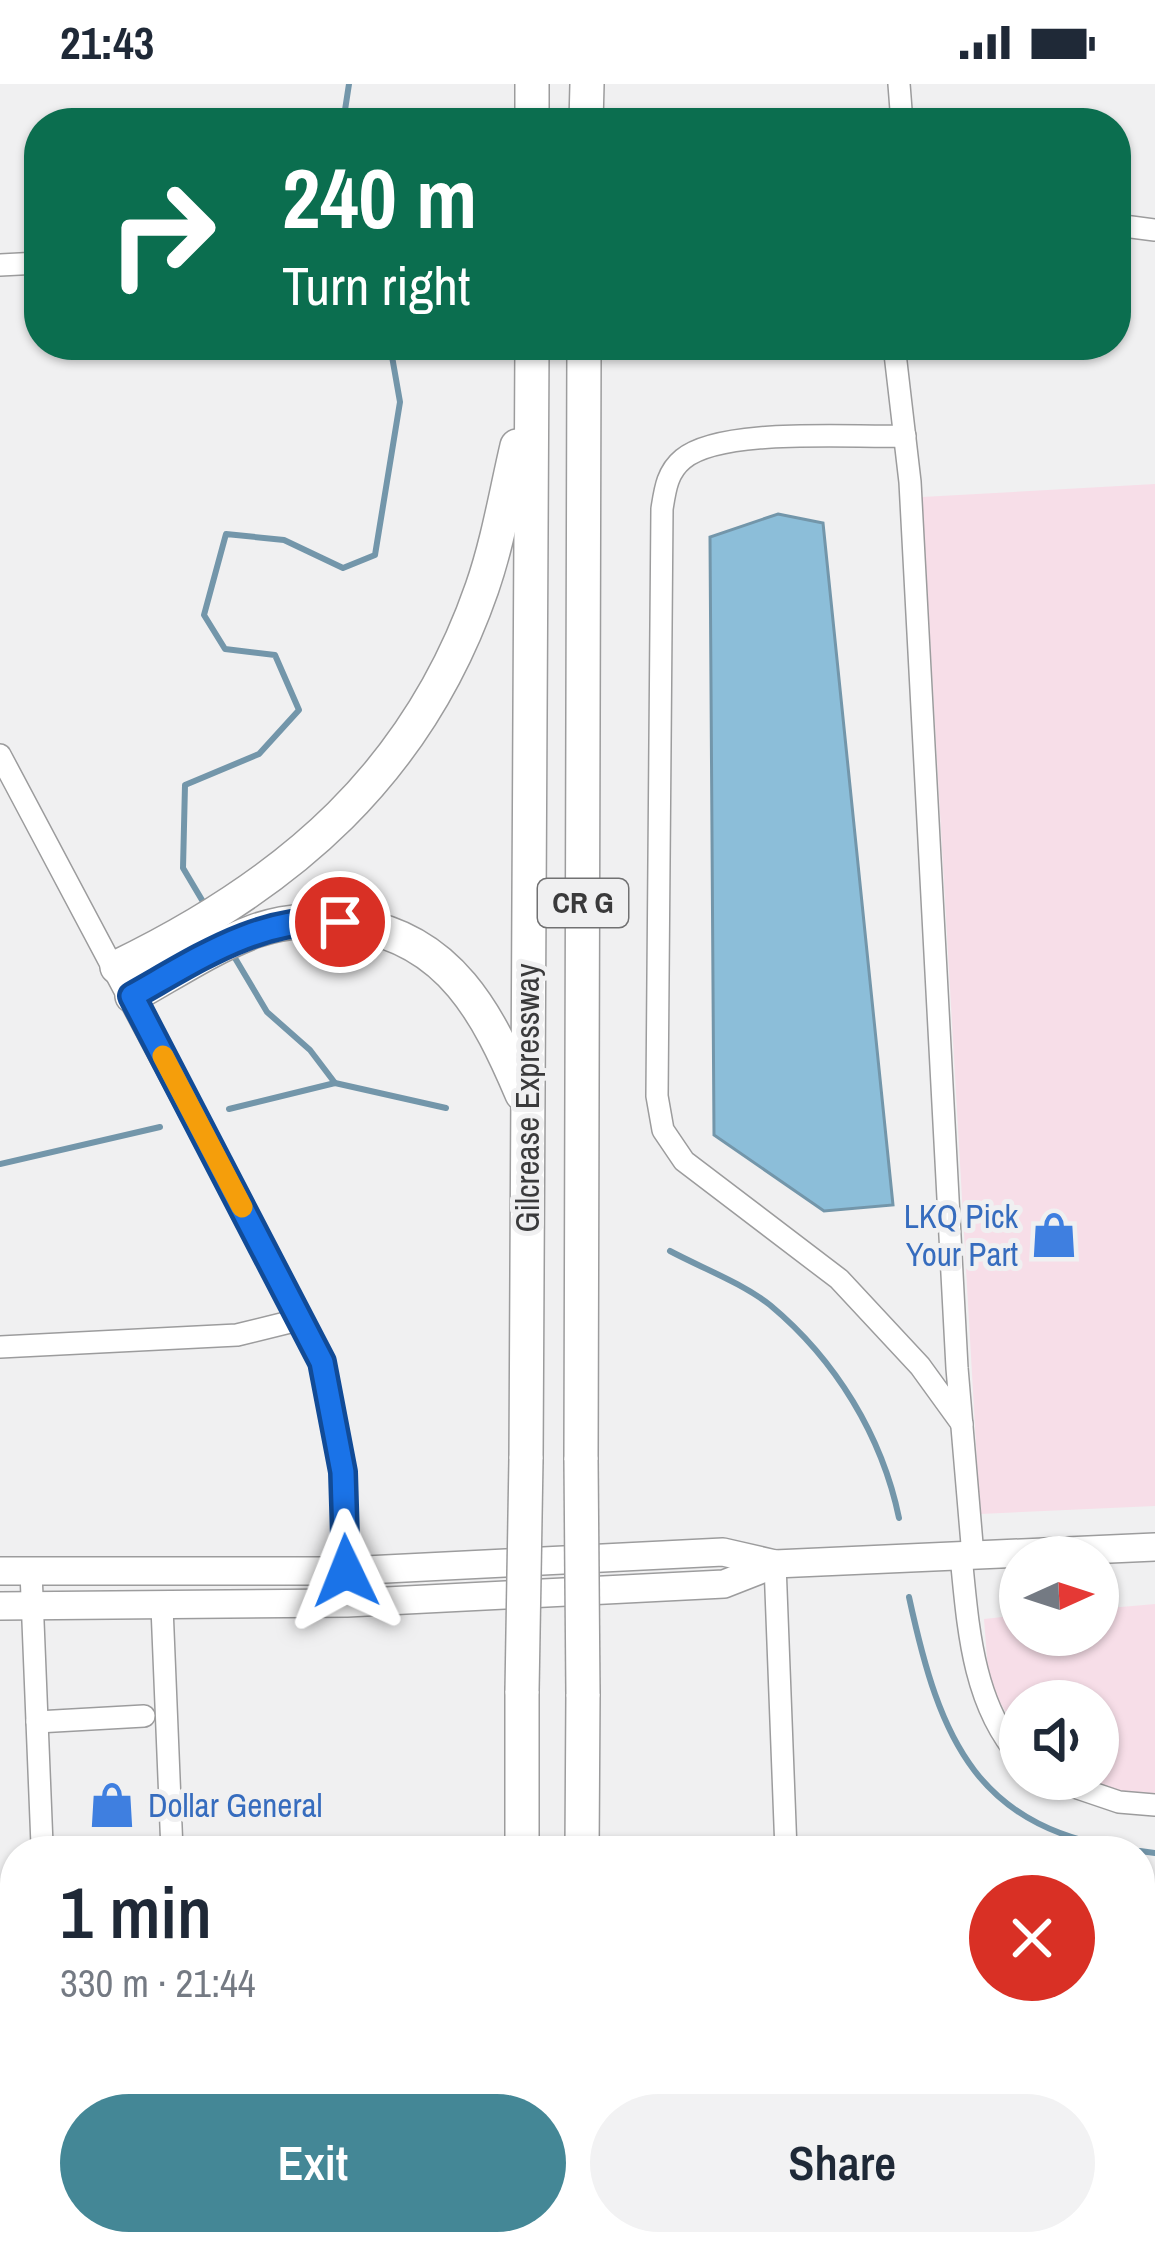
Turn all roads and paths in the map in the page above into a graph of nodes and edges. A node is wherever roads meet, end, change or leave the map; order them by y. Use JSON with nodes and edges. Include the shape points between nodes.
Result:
{"nodes":[{"id":1,"x":532,"y":360,"type":"edge"},
{"id":2,"x":584,"y":360,"type":"edge"},
{"id":3,"x":896,"y":360,"type":"edge"},
{"id":4,"x":532,"y":380,"type":"junction"},
{"id":5,"x":905,"y":436,"type":"junction"},
{"id":6,"x":0,"y":755,"type":"edge"},
{"id":7,"x":124,"y":982,"type":"junction"},
{"id":8,"x":527,"y":1107,"type":"junction"},
{"id":9,"x":302,"y":1319,"type":"junction"},
{"id":10,"x":0,"y":1347,"type":"edge"},
{"id":11,"x":957,"y":1368,"type":"junction"},
{"id":12,"x":929,"y":1378,"type":"junction"},
{"id":13,"x":962,"y":1424,"type":"junction"},
{"id":14,"x":1155,"y":1547,"type":"edge"},
{"id":15,"x":967,"y":1556,"type":"junction"},
{"id":16,"x":776,"y":1564,"type":"junction"},
{"id":17,"x":0,"y":1571,"type":"edge"},
{"id":18,"x":346,"y":1571,"type":"junction"},
{"id":19,"x":31,"y":1572,"type":"junction"},
{"id":20,"x":347,"y":1603,"type":"junction"},
{"id":21,"x":0,"y":1606,"type":"edge"},
{"id":22,"x":32,"y":1607,"type":"junction"},
{"id":23,"x":162,"y":1607,"type":"junction"},
{"id":24,"x":143,"y":1716,"type":"dead end"},
{"id":25,"x":37,"y":1722,"type":"junction"},
{"id":26,"x":999,"y":1726,"type":"edge"},
{"id":27,"x":1113,"y":1800,"type":"edge"},
{"id":28,"x":1155,"y":1805,"type":"edge"},
{"id":29,"x":42,"y":1836,"type":"edge"},
{"id":30,"x":171,"y":1836,"type":"edge"},
{"id":31,"x":522,"y":1836,"type":"edge"},
{"id":32,"x":581,"y":1836,"type":"edge"},
{"id":33,"x":785,"y":1836,"type":"edge"}],
"edges":[{"from":1,"to":4,"type":"highway","name":"Gilcrease Expressway","number":"CR G"},
{"from":2,"to":32,"type":"highway","name":"Gilcrease Expressway","number":"CR G","bridge":true},
{"from":3,"to":5,"type":"street"},
{"from":4,"to":7,"type":"highway","via":[[482,587],[428,708],[356,803]]},
{"from":4,"to":8,"type":"highway","name":"Gilcrease Expressway","number":"CR G"},
{"from":5,"to":11,"type":"street"},
{"from":5,"to":12,"type":"street","via":[[712,444],[680,460],[668,479],[658,1096],[663,1130],[684,1161],[826,1267]]},
{"from":6,"to":7,"type":"street"},
{"from":7,"to":8,"type":"highway","via":[[285,922],[376,928],[455,974],[494,1028]]},
{"from":7,"to":9,"type":"street"},
{"from":8,"to":31,"type":"highway","name":"Gilcrease Expressway","number":"CR G","bridge":true},
{"from":9,"to":10,"type":"street","via":[[237,1335]]},
{"from":9,"to":18,"type":"street","via":[[334,1413]]},
{"from":11,"to":12,"type":"street"},
{"from":11,"to":13,"type":"street"},
{"from":12,"to":13,"type":"street"},
{"from":13,"to":15,"type":"street"},
{"from":14,"to":15,"type":"main road"},
{"from":15,"to":16,"type":"main road"},
{"from":15,"to":26,"type":"street","via":[[978,1678]]},
{"from":16,"to":18,"type":"main road","via":[[722,1552]]},
{"from":16,"to":20,"type":"main road","via":[[724,1584]]},
{"from":16,"to":33,"type":"street"},
{"from":17,"to":19,"type":"main road"},
{"from":18,"to":19,"type":"main road"},
{"from":18,"to":20,"type":"street"},
{"from":19,"to":22,"type":"street"},
{"from":20,"to":23,"type":"main road"},
{"from":21,"to":22,"type":"main road"},
{"from":22,"to":23,"type":"main road"},
{"from":22,"to":25,"type":"street"},
{"from":23,"to":30,"type":"street"},
{"from":24,"to":25,"type":"street"},
{"from":25,"to":29,"type":"street"},
{"from":27,"to":28,"type":"street"}]}
